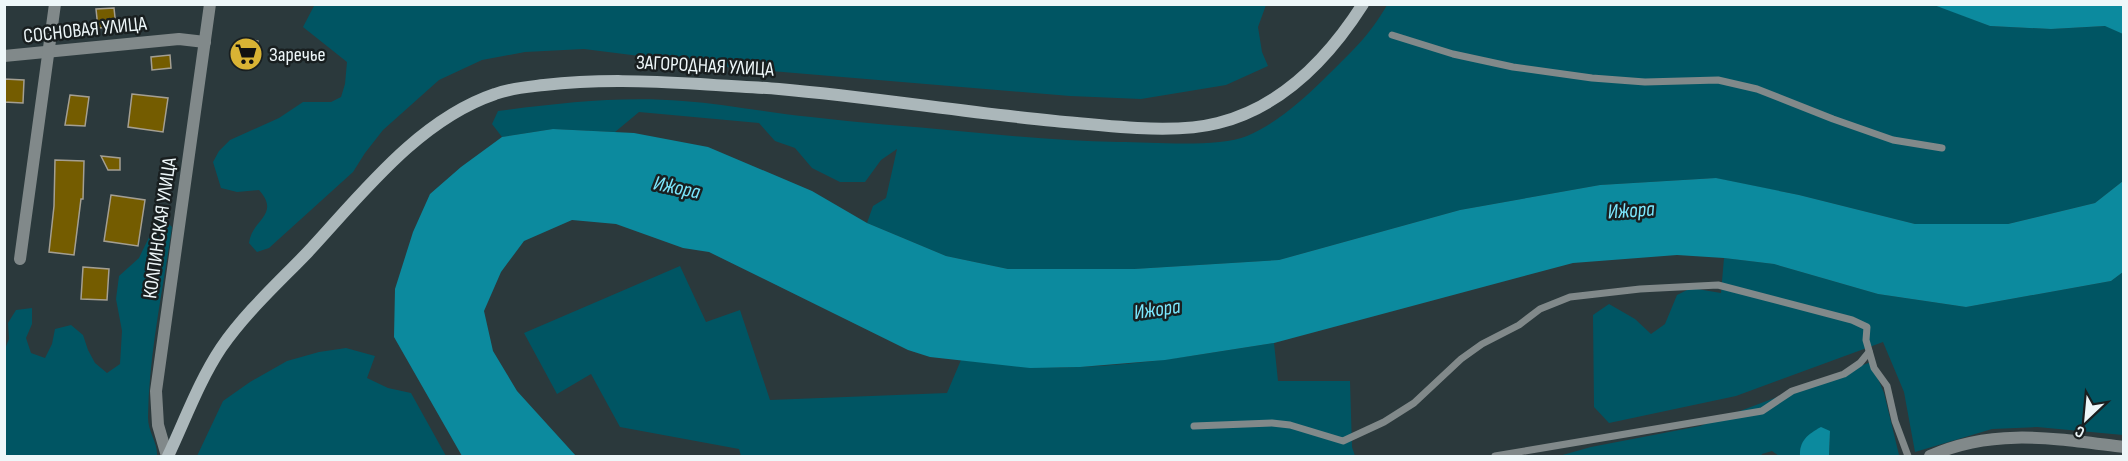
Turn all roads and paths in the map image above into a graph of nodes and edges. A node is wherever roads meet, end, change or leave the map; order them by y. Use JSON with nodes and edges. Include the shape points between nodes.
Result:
{"nodes":[{"id":1,"x":55,"y":4,"type":"edge"},
{"id":2,"x":210,"y":4,"type":"edge"},
{"id":3,"x":1363,"y":4,"type":"edge"},
{"id":4,"x":1392,"y":35,"type":"dead end"},
{"id":5,"x":205,"y":42,"type":"junction"},
{"id":6,"x":49,"y":52,"type":"junction"},
{"id":7,"x":4,"y":56,"type":"edge"},
{"id":8,"x":1942,"y":148,"type":"dead end"},
{"id":9,"x":20,"y":259,"type":"dead end"},
{"id":10,"x":1869,"y":352,"type":"junction"},
{"id":11,"x":1194,"y":426,"type":"dead end"},
{"id":12,"x":2124,"y":447,"type":"edge"},
{"id":13,"x":167,"y":456,"type":"edge"},
{"id":14,"x":1495,"y":456,"type":"edge"},
{"id":15,"x":1908,"y":456,"type":"edge"},
{"id":16,"x":1930,"y":456,"type":"edge"}],
"edges":[{"from":1,"to":6,"type":"street"},
{"from":2,"to":5,"type":"street","name":"КОЛПИНСКАЯ УЛИЦА"},
{"from":3,"to":13,"type":"main road","name":"ЗАГОРОДНАЯ УЛИЦА","via":[[1318,64],[1282,94],[1243,114],[1195,127],[1076,123],[779,89],[651,81],[577,81],[494,94],[455,111],[418,139],[243,320],[207,373]]},
{"from":4,"to":8,"type":"lane","via":[[1512,67],[1645,82],[1718,80],[1757,89],[1893,140]]},
{"from":5,"to":6,"type":"street","name":"СОСНОВАЯ УЛИЦА","via":[[179,39]]},
{"from":5,"to":13,"type":"street","name":"КОЛПИНСКАЯ УЛИЦА","via":[[156,391],[158,425]]},
{"from":6,"to":7,"type":"street","name":"СОСНОВАЯ УЛИЦА"},
{"from":6,"to":9,"type":"street"},
{"from":10,"to":11,"type":"lane","via":[[1867,327],[1852,320],[1718,285],[1640,289],[1570,297],[1540,309],[1461,359],[1414,403],[1343,441],[1272,423]]},
{"from":10,"to":14,"type":"lane","via":[[1844,374],[1792,390],[1762,411]]},
{"from":10,"to":15,"type":"lane","via":[[1874,369],[1887,386]]},
{"from":12,"to":16,"type":"street","via":[[2039,436],[1969,442]]}]}
